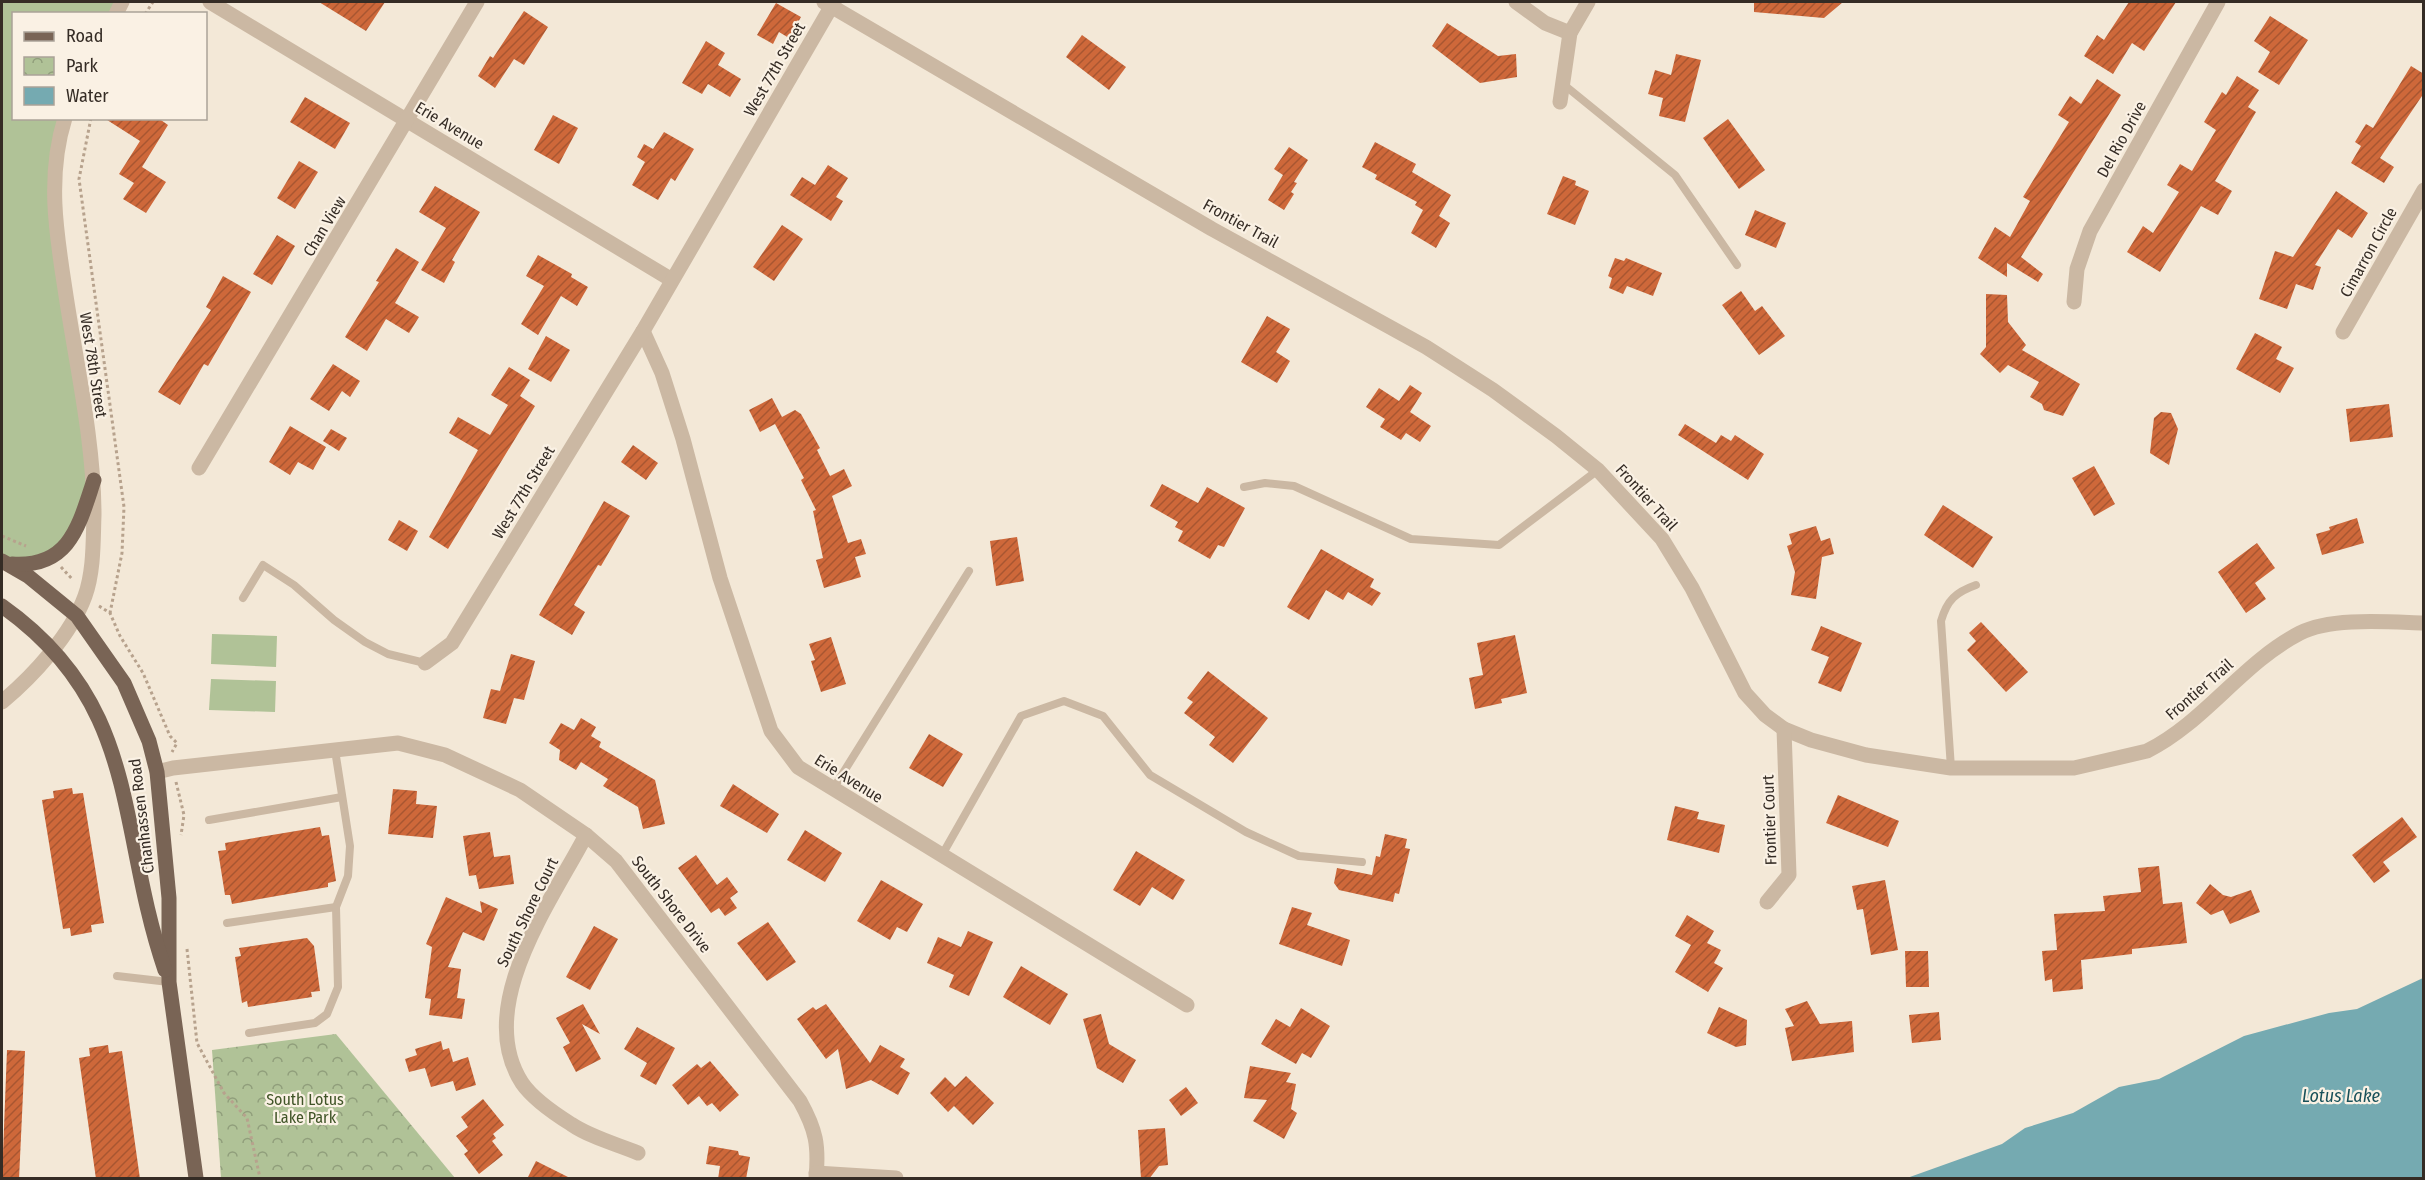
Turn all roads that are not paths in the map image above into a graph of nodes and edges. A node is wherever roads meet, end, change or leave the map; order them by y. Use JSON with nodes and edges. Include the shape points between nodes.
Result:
{"nodes":[{"id":1,"x":210,"y":2,"type":"edge"},
{"id":2,"x":477,"y":2,"type":"edge"},
{"id":3,"x":1516,"y":2,"type":"edge"},
{"id":4,"x":1588,"y":2,"type":"edge"},
{"id":5,"x":2218,"y":2,"type":"edge"},
{"id":6,"x":830,"y":3,"type":"edge"},
{"id":7,"x":1570,"y":33,"type":"junction"},
{"id":8,"x":1562,"y":84,"type":"junction"},
{"id":9,"x":1560,"y":102,"type":"dead end"},
{"id":10,"x":64,"y":120,"type":"edge"},
{"id":11,"x":407,"y":120,"type":"junction"},
{"id":12,"x":2424,"y":190,"type":"edge"},
{"id":13,"x":1737,"y":265,"type":"dead end"},
{"id":14,"x":672,"y":280,"type":"junction"},
{"id":15,"x":2074,"y":302,"type":"dead end"},
{"id":16,"x":643,"y":331,"type":"junction"},
{"id":17,"x":2343,"y":332,"type":"dead end"},
{"id":18,"x":198,"y":468,"type":"dead end"},
{"id":19,"x":1598,"y":470,"type":"junction"},
{"id":20,"x":94,"y":480,"type":"junction"},
{"id":21,"x":1244,"y":488,"type":"dead end"},
{"id":22,"x":4,"y":562,"type":"edge"},
{"id":23,"x":969,"y":571,"type":"dead end"},
{"id":24,"x":1976,"y":585,"type":"dead end"},
{"id":25,"x":243,"y":598,"type":"dead end"},
{"id":26,"x":2,"y":606,"type":"edge"},
{"id":27,"x":76,"y":616,"type":"junction"},
{"id":28,"x":2424,"y":623,"type":"edge"},
{"id":29,"x":52,"y":650,"type":"junction"},
{"id":30,"x":425,"y":663,"type":"joint"},
{"id":31,"x":2,"y":702,"type":"edge"},
{"id":32,"x":1784,"y":729,"type":"junction"},
{"id":33,"x":335,"y":750,"type":"junction"},
{"id":34,"x":1951,"y":768,"type":"junction"},
{"id":35,"x":157,"y":772,"type":"junction"},
{"id":36,"x":833,"y":790,"type":"junction"},
{"id":37,"x":342,"y":797,"type":"junction"},
{"id":38,"x":209,"y":820,"type":"dead end"},
{"id":39,"x":586,"y":835,"type":"junction"},
{"id":40,"x":941,"y":857,"type":"junction"},
{"id":41,"x":1362,"y":862,"type":"dead end"},
{"id":42,"x":1767,"y":902,"type":"dead end"},
{"id":43,"x":336,"y":906,"type":"junction"},
{"id":44,"x":227,"y":923,"type":"dead end"},
{"id":45,"x":117,"y":976,"type":"dead end"},
{"id":46,"x":169,"y":982,"type":"junction"},
{"id":47,"x":1187,"y":1005,"type":"dead end"},
{"id":48,"x":249,"y":1033,"type":"dead end"},
{"id":49,"x":638,"y":1153,"type":"dead end"},
{"id":50,"x":816,"y":1176,"type":"edge"},
{"id":51,"x":196,"y":1179,"type":"edge"},
{"id":52,"x":896,"y":1179,"type":"edge"}],
"edges":[{"from":1,"to":11,"type":"street","name":"Erie Avenue"},
{"from":2,"to":11,"type":"street","name":"Chan View"},
{"from":3,"to":7,"type":"street","via":[[1545,23]]},
{"from":4,"to":7,"type":"street"},
{"from":5,"to":15,"type":"street","name":"Del Rio Drive","via":[[2090,231],[2077,269]]},
{"from":6,"to":14,"type":"street","name":"West 77th Street"},
{"from":6,"to":19,"type":"street","name":"Frontier Trail","via":[[1212,229],[1426,347],[1493,390]]},
{"from":7,"to":8,"type":"street"},
{"from":8,"to":9,"type":"street"},
{"from":8,"to":13,"type":"lane","via":[[1675,175]]},
{"from":10,"to":20,"type":"street","name":"West 78th Street","via":[[52,189]]},
{"from":11,"to":14,"type":"street","name":"Erie Avenue"},
{"from":11,"to":18,"type":"street","name":"Chan View"},
{"from":12,"to":17,"type":"street","name":"Cimarron Circle"},
{"from":14,"to":16,"type":"street","name":"West 77th Street"},
{"from":16,"to":30,"type":"street","name":"West 77th Street","via":[[452,643]]},
{"from":16,"to":36,"type":"street","name":"Erie Avenue","via":[[662,373],[720,578],[771,731],[798,767]]},
{"from":19,"to":21,"type":"lane","via":[[1499,545],[1411,539],[1294,486],[1265,483]]},
{"from":19,"to":32,"type":"street","name":"Frontier Trail","via":[[1662,539],[1692,588],[1745,693]]},
{"from":20,"to":22,"type":"main road","via":[[81,521],[63,549],[29,565]]},
{"from":20,"to":27,"type":"street","name":"West 78th Street","via":[[91,561],[86,595]]},
{"from":22,"to":27,"type":"main road","name":"Chanhassen Road","via":[[28,576]]},
{"from":23,"to":36,"type":"lane"},
{"from":24,"to":34,"type":"lane","via":[[1957,591],[1941,621]]},
{"from":25,"to":30,"type":"lane","via":[[263,565],[365,642],[388,654]]},
{"from":26,"to":29,"type":"main road","name":"Chanhassen Road"},
{"from":27,"to":29,"type":"street","name":"West 78th Street"},
{"from":27,"to":35,"type":"main road","name":"Chanhassen Road","via":[[124,683],[149,741]]},
{"from":28,"to":34,"type":"street","name":"Frontier Trail","via":[[2351,621],[2301,632],[2243,674],[2187,726],[2147,751],[2074,768]]},
{"from":29,"to":31,"type":"street","name":"West 78th Street"},
{"from":29,"to":46,"type":"main road","name":"Chanhassen Road","via":[[81,684],[116,759],[152,932]]},
{"from":32,"to":34,"type":"street","name":"Frontier Trail","via":[[1866,755]]},
{"from":32,"to":42,"type":"street","name":"Frontier Court","via":[[1789,875]]},
{"from":33,"to":35,"type":"street","name":"South Shore Drive"},
{"from":33,"to":37,"type":"lane"},
{"from":33,"to":39,"type":"street","name":"South Shore Drive","via":[[398,743],[445,755],[520,790]]},
{"from":35,"to":46,"type":"main road","name":"Chanhassen Road","via":[[169,898]]},
{"from":36,"to":40,"type":"street","name":"Erie Avenue"},
{"from":37,"to":38,"type":"lane"},
{"from":37,"to":43,"type":"lane","via":[[350,846],[348,876]]},
{"from":39,"to":49,"type":"street","name":"South Shore Court","via":[[515,973],[505,1014],[508,1051],[522,1083],[542,1102],[573,1126]]},
{"from":39,"to":50,"type":"street","name":"South Shore Drive","via":[[631,878],[800,1101],[819,1147]]},
{"from":40,"to":41,"type":"lane","via":[[1021,716],[1064,701],[1103,716],[1150,775],[1246,832],[1299,856]]},
{"from":40,"to":47,"type":"street","name":"Erie Avenue"},
{"from":43,"to":44,"type":"lane"},
{"from":43,"to":48,"type":"lane","via":[[338,987],[327,1014],[315,1023]]},
{"from":45,"to":46,"type":"lane"},
{"from":46,"to":51,"type":"main road","name":"Chanhassen Road"},
{"from":50,"to":52,"type":"street","name":"South Shore Drive"}]}
